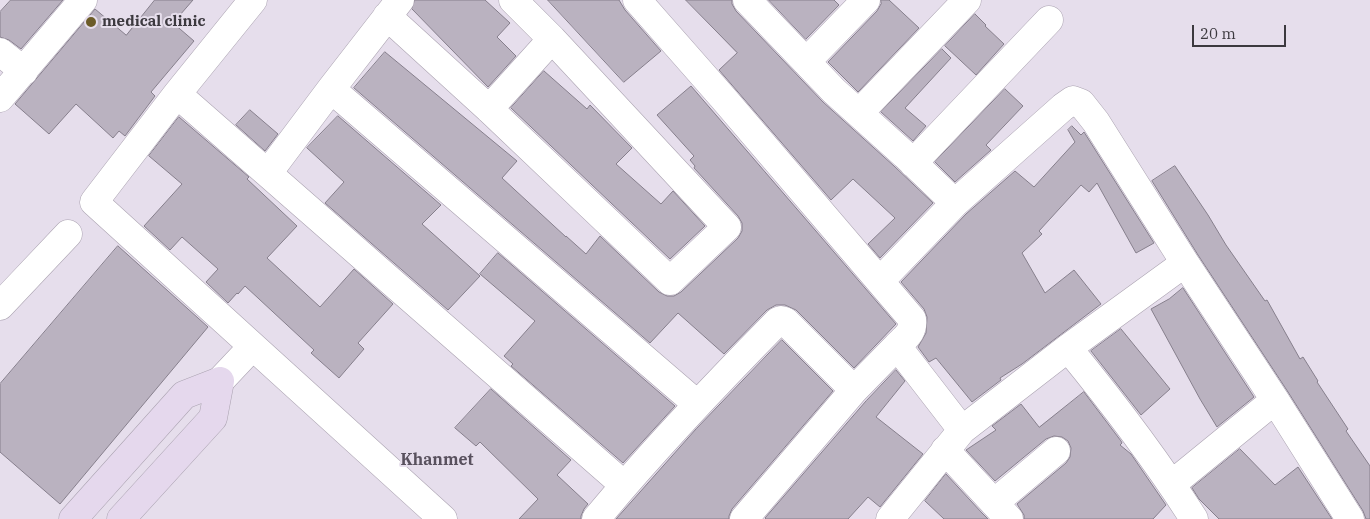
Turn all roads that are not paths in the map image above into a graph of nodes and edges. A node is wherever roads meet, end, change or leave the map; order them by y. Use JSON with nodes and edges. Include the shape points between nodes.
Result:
{"nodes":[{"id":1,"x":83,"y":0,"type":"edge"},
{"id":2,"x":253,"y":0,"type":"edge"},
{"id":3,"x":513,"y":0,"type":"edge"},
{"id":4,"x":637,"y":0,"type":"edge"},
{"id":5,"x":866,"y":0,"type":"edge"},
{"id":6,"x":967,"y":0,"type":"edge"},
{"id":7,"x":752,"y":2,"type":"edge"},
{"id":8,"x":394,"y":8,"type":"edge"},
{"id":9,"x":1049,"y":20,"type":"dead end"},
{"id":10,"x":552,"y":39,"type":"junction"},
{"id":11,"x":0,"y":52,"type":"edge"},
{"id":12,"x":806,"y":62,"type":"junction"},
{"id":13,"x":24,"y":71,"type":"junction"},
{"id":14,"x":331,"y":88,"type":"junction"},
{"id":15,"x":177,"y":94,"type":"junction"},
{"id":16,"x":0,"y":98,"type":"edge"},
{"id":17,"x":489,"y":109,"type":"junction"},
{"id":18,"x":860,"y":113,"type":"junction"},
{"id":19,"x":913,"y":163,"type":"junction"},
{"id":20,"x":268,"y":173,"type":"junction"},
{"id":21,"x":955,"y":203,"type":"junction"},
{"id":22,"x":68,"y":234,"type":"dead end"},
{"id":23,"x":1184,"y":263,"type":"junction"},
{"id":24,"x":880,"y":281,"type":"junction"},
{"id":25,"x":0,"y":306,"type":"edge"},
{"id":26,"x":897,"y":346,"type":"junction"},
{"id":27,"x":252,"y":347,"type":"junction"},
{"id":28,"x":1068,"y":348,"type":"junction"},
{"id":29,"x":220,"y":381,"type":"junction"},
{"id":30,"x":854,"y":390,"type":"junction"},
{"id":31,"x":1276,"y":400,"type":"junction"},
{"id":32,"x":697,"y":404,"type":"junction"},
{"id":33,"x":954,"y":440,"type":"junction"},
{"id":34,"x":1056,"y":451,"type":"dead end"},
{"id":35,"x":1172,"y":484,"type":"junction"},
{"id":36,"x":624,"y":485,"type":"junction"},
{"id":37,"x":1001,"y":511,"type":"edge"},
{"id":38,"x":899,"y":515,"type":"edge"},
{"id":39,"x":73,"y":519,"type":"edge"},
{"id":40,"x":121,"y":519,"type":"edge"},
{"id":41,"x":443,"y":519,"type":"edge"},
{"id":42,"x":596,"y":519,"type":"edge"},
{"id":43,"x":744,"y":519,"type":"edge"},
{"id":44,"x":1194,"y":519,"type":"edge"},
{"id":45,"x":1350,"y":519,"type":"edge"}],
"edges":[{"from":1,"to":13,"type":"street"},
{"from":2,"to":15,"type":"street"},
{"from":3,"to":10,"type":"street"},
{"from":4,"to":24,"type":"street"},
{"from":5,"to":12,"type":"street"},
{"from":6,"to":18,"type":"street"},
{"from":7,"to":12,"type":"street"},
{"from":8,"to":14,"type":"street"},
{"from":8,"to":17,"type":"street"},
{"from":9,"to":19,"type":"street"},
{"from":10,"to":17,"type":"street"},
{"from":10,"to":17,"type":"street","via":[[727,228],[670,281]]},
{"from":11,"to":13,"type":"street"},
{"from":12,"to":18,"type":"street"},
{"from":13,"to":16,"type":"street"},
{"from":14,"to":20,"type":"street"},
{"from":14,"to":32,"type":"street"},
{"from":15,"to":20,"type":"street"},
{"from":15,"to":27,"type":"street","via":[[94,202]]},
{"from":18,"to":19,"type":"street"},
{"from":19,"to":21,"type":"street"},
{"from":20,"to":36,"type":"street"},
{"from":21,"to":23,"type":"street","via":[[1073,100],[1081,103],[1096,122]]},
{"from":21,"to":24,"type":"street"},
{"from":22,"to":25,"type":"street"},
{"from":23,"to":28,"type":"street"},
{"from":23,"to":31,"type":"street"},
{"from":24,"to":26,"type":"street","via":[[912,319],[914,327]]},
{"from":26,"to":30,"type":"street"},
{"from":26,"to":33,"type":"street"},
{"from":27,"to":29,"type":"street"},
{"from":27,"to":41,"type":"street"},
{"from":28,"to":33,"type":"street"},
{"from":28,"to":35,"type":"street"},
{"from":29,"to":39,"type":"street","via":[[184,395]]},
{"from":29,"to":40,"type":"street","via":[[213,418]]},
{"from":30,"to":32,"type":"street","via":[[781,320]]},
{"from":30,"to":43,"type":"street"},
{"from":31,"to":35,"type":"street"},
{"from":31,"to":45,"type":"street"},
{"from":32,"to":36,"type":"street"},
{"from":33,"to":37,"type":"street"},
{"from":33,"to":38,"type":"street"},
{"from":34,"to":37,"type":"street"},
{"from":35,"to":44,"type":"street"},
{"from":36,"to":42,"type":"street"}]}
